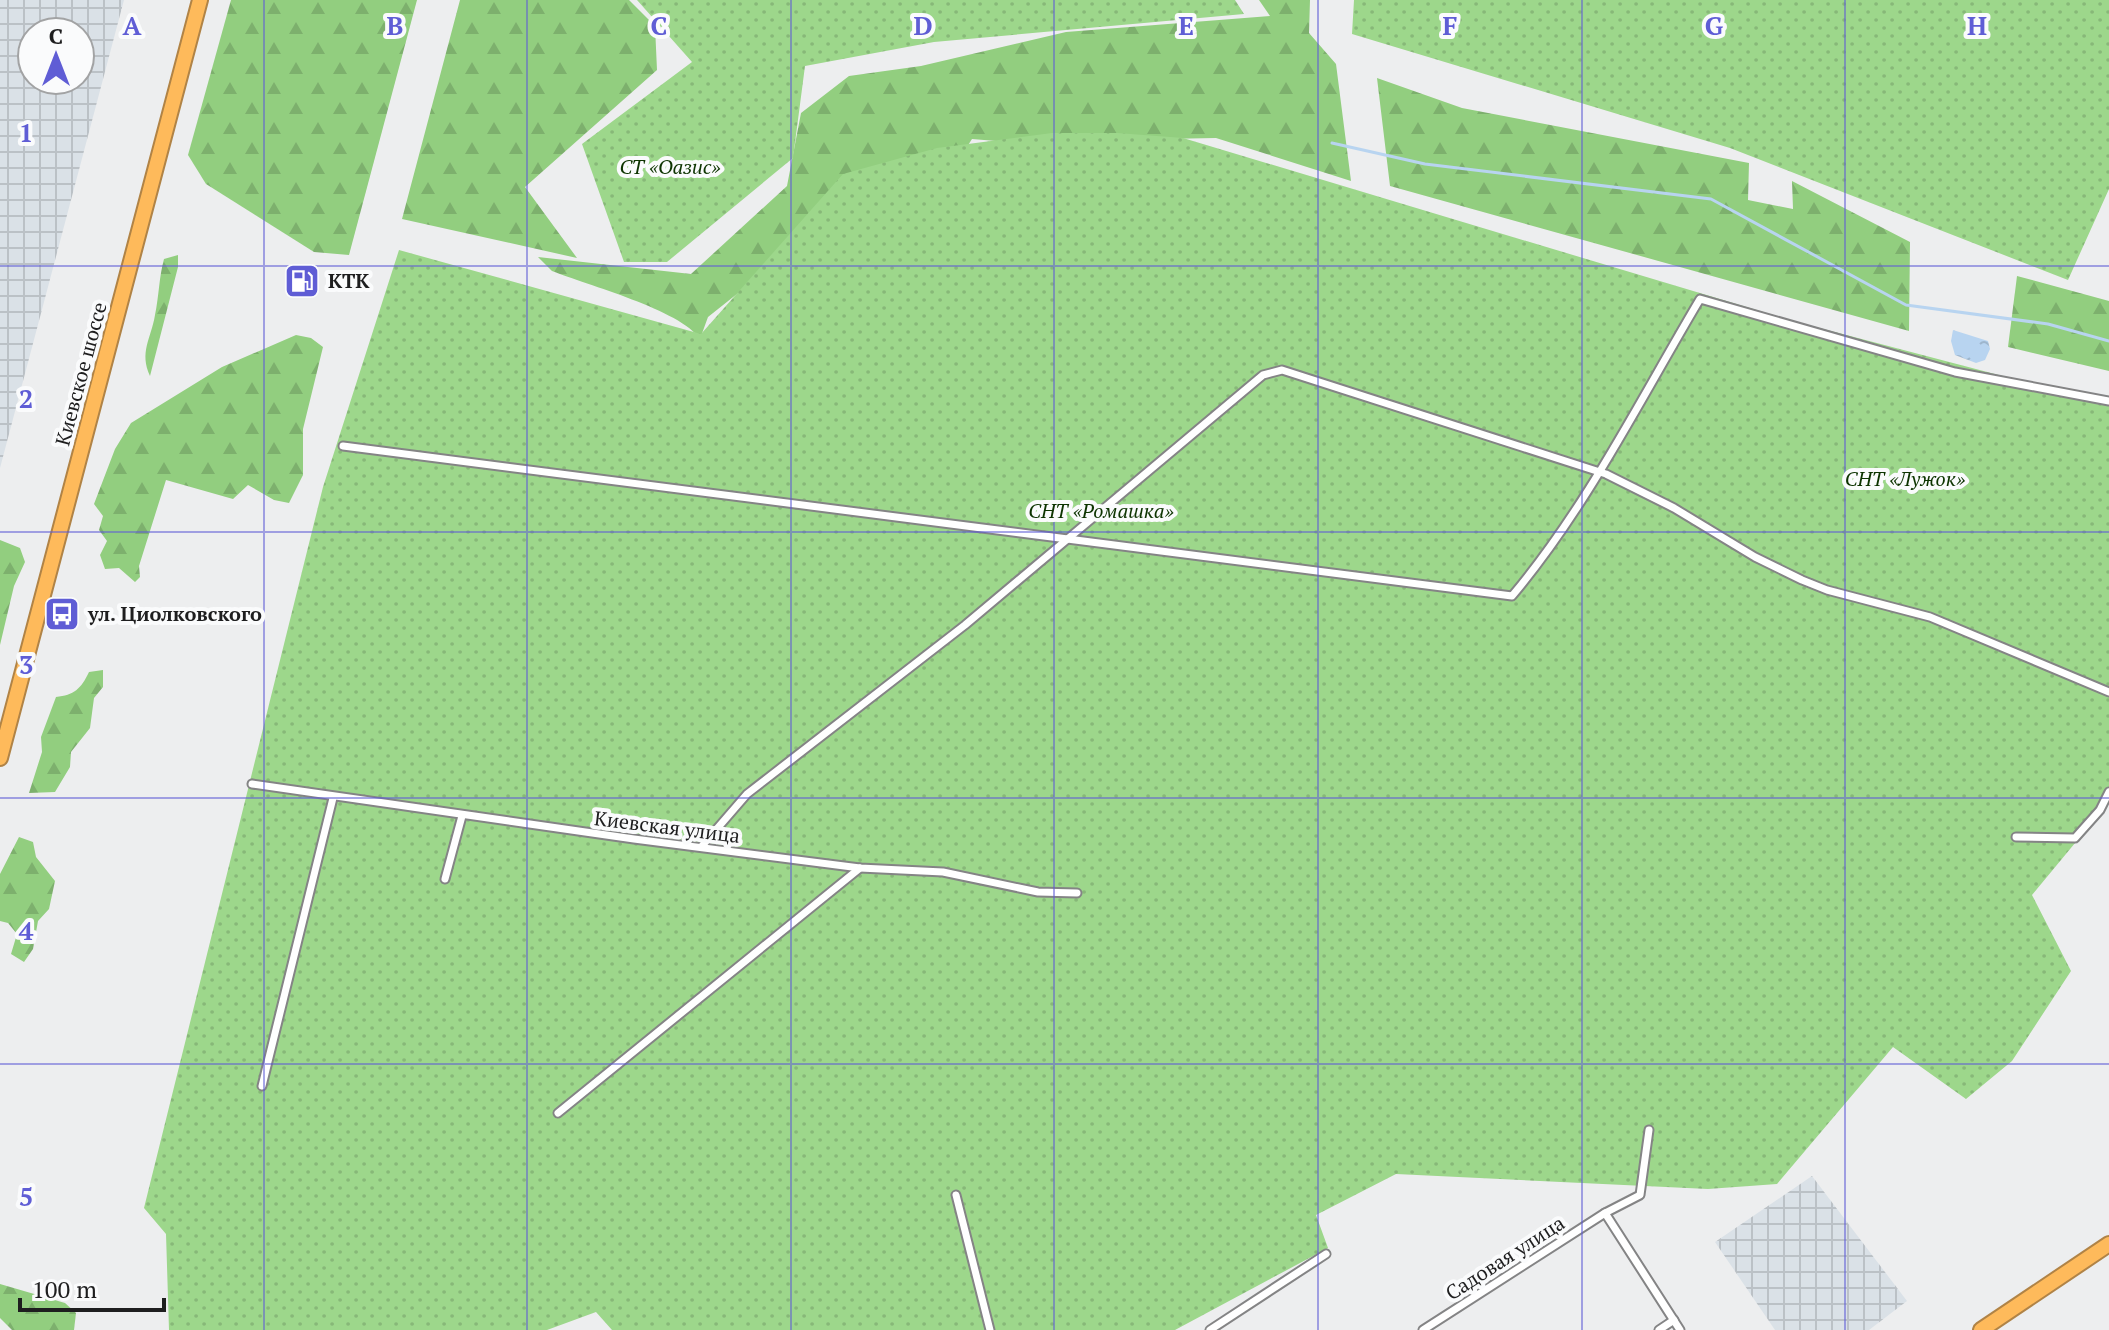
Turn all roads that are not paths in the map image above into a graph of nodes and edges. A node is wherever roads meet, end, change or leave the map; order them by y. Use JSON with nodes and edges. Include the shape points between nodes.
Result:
{"nodes":[{"id":1,"x":200,"y":0,"type":"edge"},
{"id":2,"x":2109,"y":401,"type":"edge"},
{"id":3,"x":343,"y":446,"type":"dead end"},
{"id":4,"x":1596,"y":473,"type":"junction"},
{"id":5,"x":1067,"y":537,"type":"junction"},
{"id":6,"x":2109,"y":692,"type":"edge"},
{"id":7,"x":0,"y":758,"type":"edge"},
{"id":8,"x":252,"y":784,"type":"dead end"},
{"id":9,"x":2109,"y":792,"type":"edge"},
{"id":10,"x":333,"y":798,"type":"junction"},
{"id":11,"x":462,"y":816,"type":"junction"},
{"id":12,"x":2016,"y":837,"type":"dead end"},
{"id":13,"x":702,"y":846,"type":"junction"},
{"id":14,"x":860,"y":868,"type":"junction"},
{"id":15,"x":445,"y":879,"type":"dead end"},
{"id":16,"x":1077,"y":893,"type":"dead end"},
{"id":17,"x":262,"y":1086,"type":"dead end"},
{"id":18,"x":558,"y":1113,"type":"dead end"},
{"id":19,"x":1649,"y":1130,"type":"dead end"},
{"id":20,"x":956,"y":1195,"type":"dead end"},
{"id":21,"x":1605,"y":1213,"type":"junction"},
{"id":22,"x":2109,"y":1244,"type":"edge"},
{"id":23,"x":1326,"y":1254,"type":"dead end"},
{"id":24,"x":1674,"y":1320,"type":"junction"},
{"id":25,"x":990,"y":1330,"type":"edge"},
{"id":26,"x":1210,"y":1330,"type":"edge"},
{"id":27,"x":1423,"y":1330,"type":"edge"},
{"id":28,"x":1659,"y":1330,"type":"edge"},
{"id":29,"x":1680,"y":1330,"type":"edge"},
{"id":30,"x":1981,"y":1330,"type":"edge"}],
"edges":[{"from":1,"to":7,"type":"highway","name":"Киевское шоссе"},
{"from":2,"to":4,"type":"street","via":[[1955,372],[1700,299]]},
{"from":3,"to":5,"type":"street"},
{"from":4,"to":5,"type":"street","via":[[1512,596]]},
{"from":4,"to":5,"type":"street","via":[[1282,370],[1263,375]]},
{"from":4,"to":6,"type":"street","via":[[1674,508],[1802,580],[1930,617]]},
{"from":5,"to":13,"type":"street","via":[[965,625],[747,794]]},
{"from":8,"to":10,"type":"street","name":"Киевская улица"},
{"from":9,"to":12,"type":"street","via":[[2075,838]]},
{"from":10,"to":11,"type":"street","name":"Киевская улица"},
{"from":10,"to":17,"type":"street"},
{"from":11,"to":13,"type":"street","name":"Киевская улица"},
{"from":11,"to":15,"type":"street"},
{"from":13,"to":14,"type":"street","name":"Киевская улица"},
{"from":14,"to":16,"type":"street","name":"Киевская улица","via":[[943,872],[1038,892]]},
{"from":14,"to":18,"type":"street"},
{"from":19,"to":21,"type":"street","name":"Садовая улица","via":[[1640,1195]]},
{"from":20,"to":25,"type":"street"},
{"from":21,"to":24,"type":"street"},
{"from":21,"to":27,"type":"street","name":"Садовая улица"},
{"from":22,"to":30,"type":"highway"},
{"from":23,"to":26,"type":"street"},
{"from":24,"to":28,"type":"street"},
{"from":24,"to":29,"type":"street"}]}
